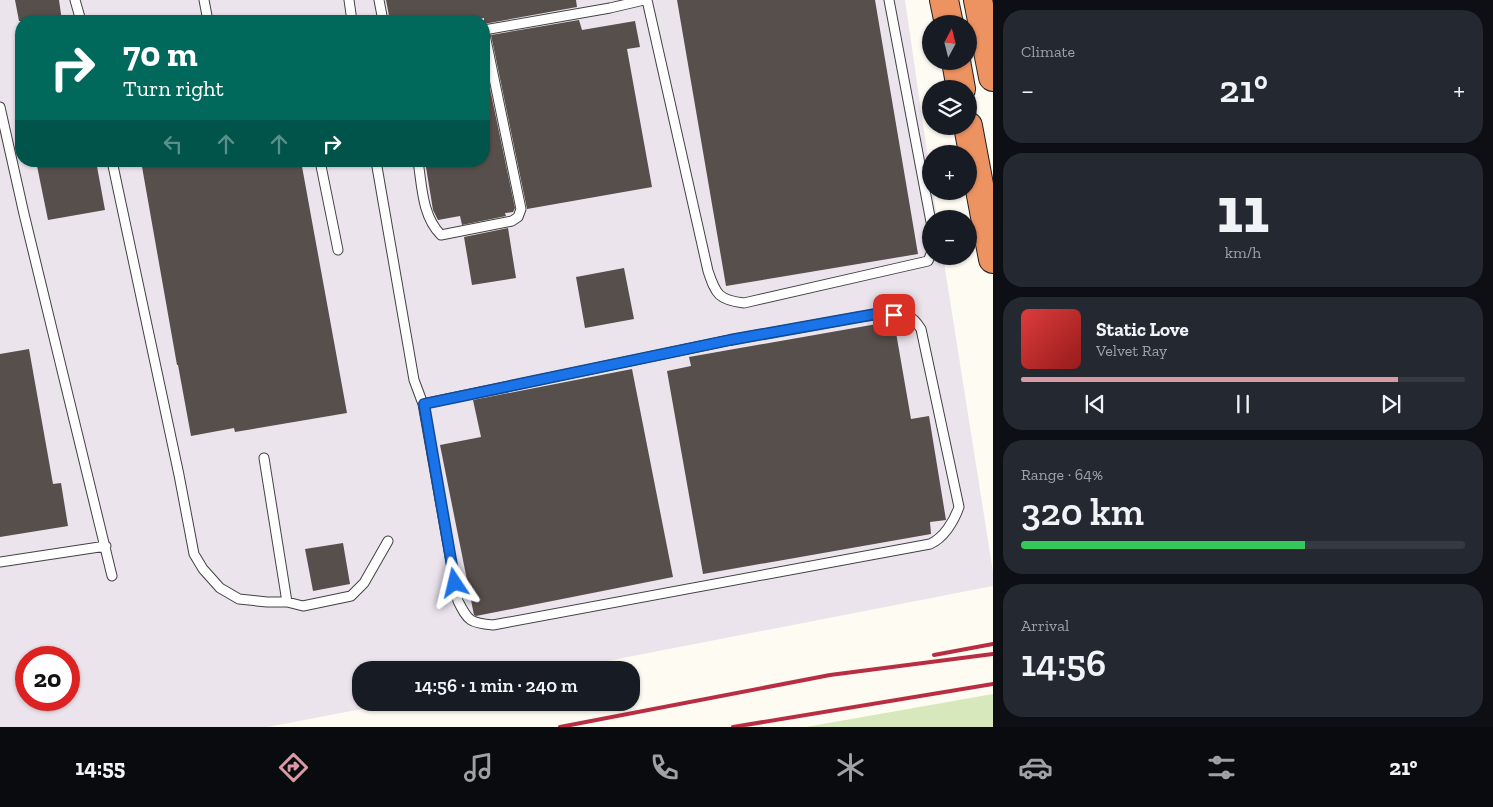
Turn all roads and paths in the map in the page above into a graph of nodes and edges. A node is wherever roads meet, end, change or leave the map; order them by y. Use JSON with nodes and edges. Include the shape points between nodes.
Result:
{"nodes":[{"id":1,"x":75,"y":0,"type":"edge"},
{"id":2,"x":204,"y":0,"type":"edge"},
{"id":3,"x":349,"y":0,"type":"edge"},
{"id":4,"x":379,"y":0,"type":"edge"},
{"id":5,"x":645,"y":0,"type":"edge"},
{"id":6,"x":889,"y":0,"type":"edge"},
{"id":7,"x":944,"y":0,"type":"edge"},
{"id":8,"x":978,"y":0,"type":"edge"},
{"id":9,"x":79,"y":15,"type":"edge"},
{"id":10,"x":207,"y":15,"type":"edge"},
{"id":11,"x":351,"y":15,"type":"edge"},
{"id":12,"x":381,"y":15,"type":"edge"},
{"id":13,"x":947,"y":15,"type":"edge"},
{"id":14,"x":490,"y":29,"type":"edge"},
{"id":15,"x":490,"y":59,"type":"edge"},
{"id":16,"x":993,"y":77,"type":"edge"},
{"id":17,"x":0,"y":107,"type":"edge"},
{"id":18,"x":970,"y":135,"type":"edge"},
{"id":19,"x":113,"y":167,"type":"edge"},
{"id":20,"x":321,"y":167,"type":"edge"},
{"id":21,"x":377,"y":167,"type":"edge"},
{"id":22,"x":419,"y":167,"type":"edge"},
{"id":23,"x":929,"y":210,"type":"edge"},
{"id":24,"x":338,"y":250,"type":"dead end"},
{"id":25,"x":993,"y":258,"type":"edge"},
{"id":26,"x":922,"y":262,"type":"edge"},
{"id":27,"x":424,"y":404,"type":"junction"},
{"id":28,"x":264,"y":458,"type":"dead end"},
{"id":29,"x":388,"y":542,"type":"dead end"},
{"id":30,"x":106,"y":546,"type":"junction"},
{"id":31,"x":0,"y":562,"type":"edge"},
{"id":32,"x":112,"y":576,"type":"dead end"},
{"id":33,"x":287,"y":602,"type":"junction"}],
"edges":[{"from":1,"to":9,"type":"lane"},
{"from":2,"to":10,"type":"lane"},
{"from":3,"to":11,"type":"lane"},
{"from":4,"to":12,"type":"lane"},
{"from":5,"to":14,"type":"lane"},
{"from":5,"to":26,"type":"lane","via":[[714,290],[726,301],[744,303]]},
{"from":6,"to":23,"type":"lane"},
{"from":7,"to":13,"type":"highway"},
{"from":8,"to":16,"type":"highway"},
{"from":15,"to":22,"type":"lane","via":[[521,209],[518,217],[512,221],[441,234],[426,211]]},
{"from":17,"to":30,"type":"lane"},
{"from":18,"to":25,"type":"highway"},
{"from":19,"to":33,"type":"lane","via":[[194,554],[203,570],[220,588],[239,599]]},
{"from":20,"to":24,"type":"lane"},
{"from":21,"to":27,"type":"lane","via":[[414,380]]},
{"from":27,"to":27,"type":"lane","via":[[876,314],[913,318],[921,329],[959,508],[950,526],[930,544],[493,625],[475,624],[464,614],[458,601]]},
{"from":28,"to":33,"type":"lane"},
{"from":29,"to":33,"type":"lane","via":[[364,583],[351,596],[303,606]]},
{"from":30,"to":31,"type":"lane"},
{"from":30,"to":32,"type":"lane"}]}
